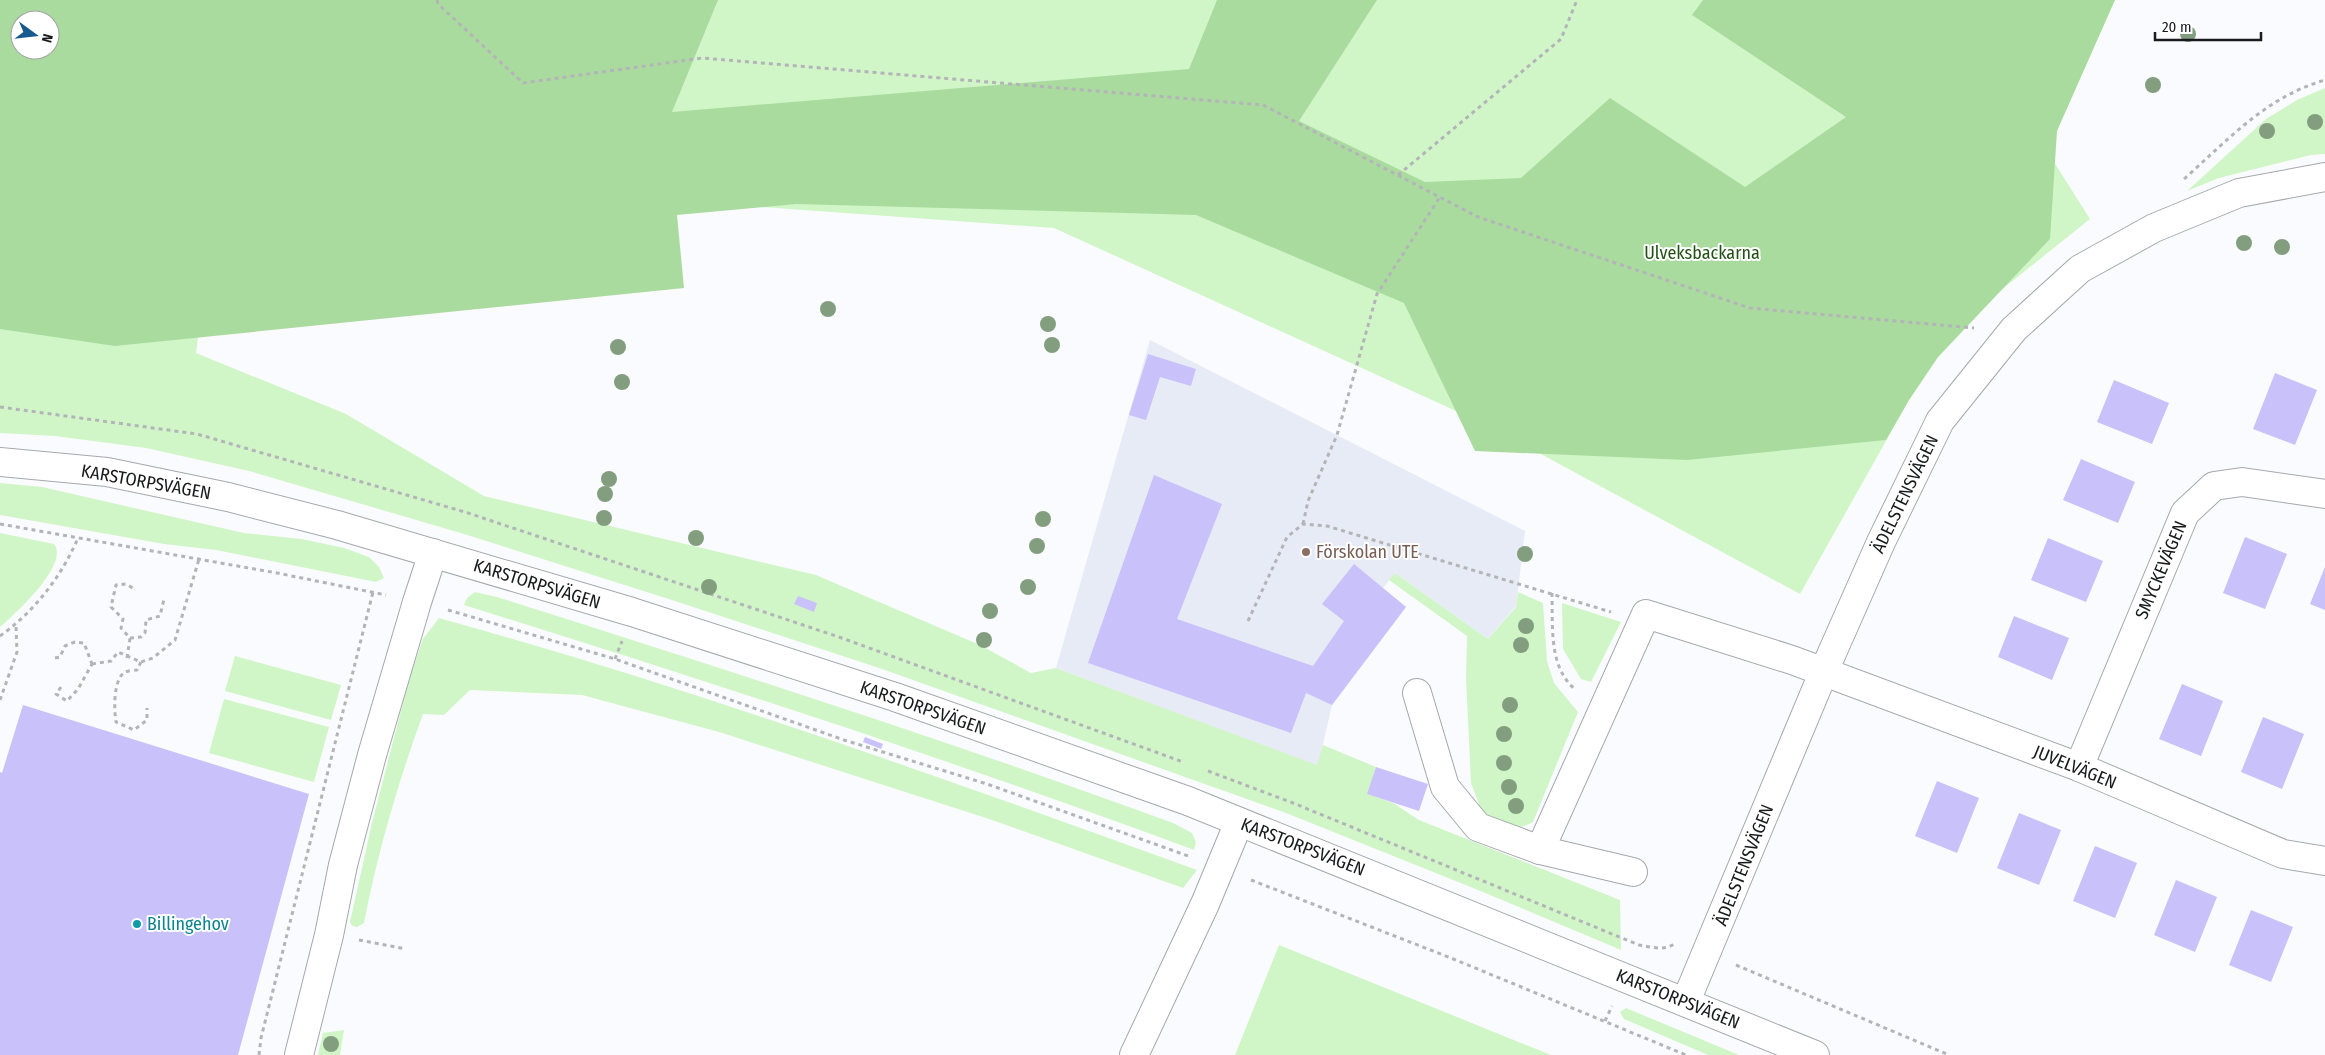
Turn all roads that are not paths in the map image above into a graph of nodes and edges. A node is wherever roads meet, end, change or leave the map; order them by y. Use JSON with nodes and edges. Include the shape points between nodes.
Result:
{"nodes":[{"id":1,"x":2325,"y":177,"type":"edge"},
{"id":2,"x":0,"y":462,"type":"edge"},
{"id":3,"x":2325,"y":494,"type":"edge"},
{"id":4,"x":433,"y":553,"type":"junction"},
{"id":5,"x":1824,"y":671,"type":"junction"},
{"id":6,"x":1417,"y":693,"type":"dead end"},
{"id":7,"x":2079,"y":767,"type":"junction"},
{"id":8,"x":1240,"y":822,"type":"junction"},
{"id":9,"x":1540,"y":850,"type":"junction"},
{"id":10,"x":2325,"y":861,"type":"edge"},
{"id":11,"x":1632,"y":872,"type":"dead end"},
{"id":12,"x":1686,"y":1001,"type":"junction"},
{"id":13,"x":299,"y":1055,"type":"edge"},
{"id":14,"x":1134,"y":1055,"type":"edge"},
{"id":15,"x":1815,"y":1055,"type":"edge"}],
"edges":[{"from":1,"to":5,"type":"street","name":"ÄDELSTENSVÄGEN","via":[[2239,193],[2154,228],[2080,269],[2014,329],[1940,421],[1881,542]]},
{"from":2,"to":4,"type":"street","name":"KARSTORPSVÄGEN","via":[[107,472],[228,497]]},
{"from":3,"to":7,"type":"street","name":"SMYCKEVÄGEN","via":[[2242,482],[2214,486],[2185,513]]},
{"from":4,"to":8,"type":"street","name":"KARSTORPSVÄGEN","via":[[632,612],[895,697]]},
{"from":4,"to":13,"type":"street","via":[[343,865]]},
{"from":5,"to":7,"type":"street","name":"JUVELVÄGEN"},
{"from":5,"to":9,"type":"street","name":"JUVELVÄGEN","via":[[1646,614]]},
{"from":5,"to":12,"type":"street","name":"ÄDELSTENSVÄGEN"},
{"from":6,"to":9,"type":"street","via":[[1445,786],[1478,827]]},
{"from":7,"to":10,"type":"street","name":"JUVELVÄGEN","via":[[2283,854]]},
{"from":8,"to":12,"type":"street","name":"KARSTORPSVÄGEN"},
{"from":8,"to":14,"type":"street"},
{"from":9,"to":11,"type":"street"},
{"from":12,"to":15,"type":"street","name":"KARSTORPSVÄGEN"}]}
